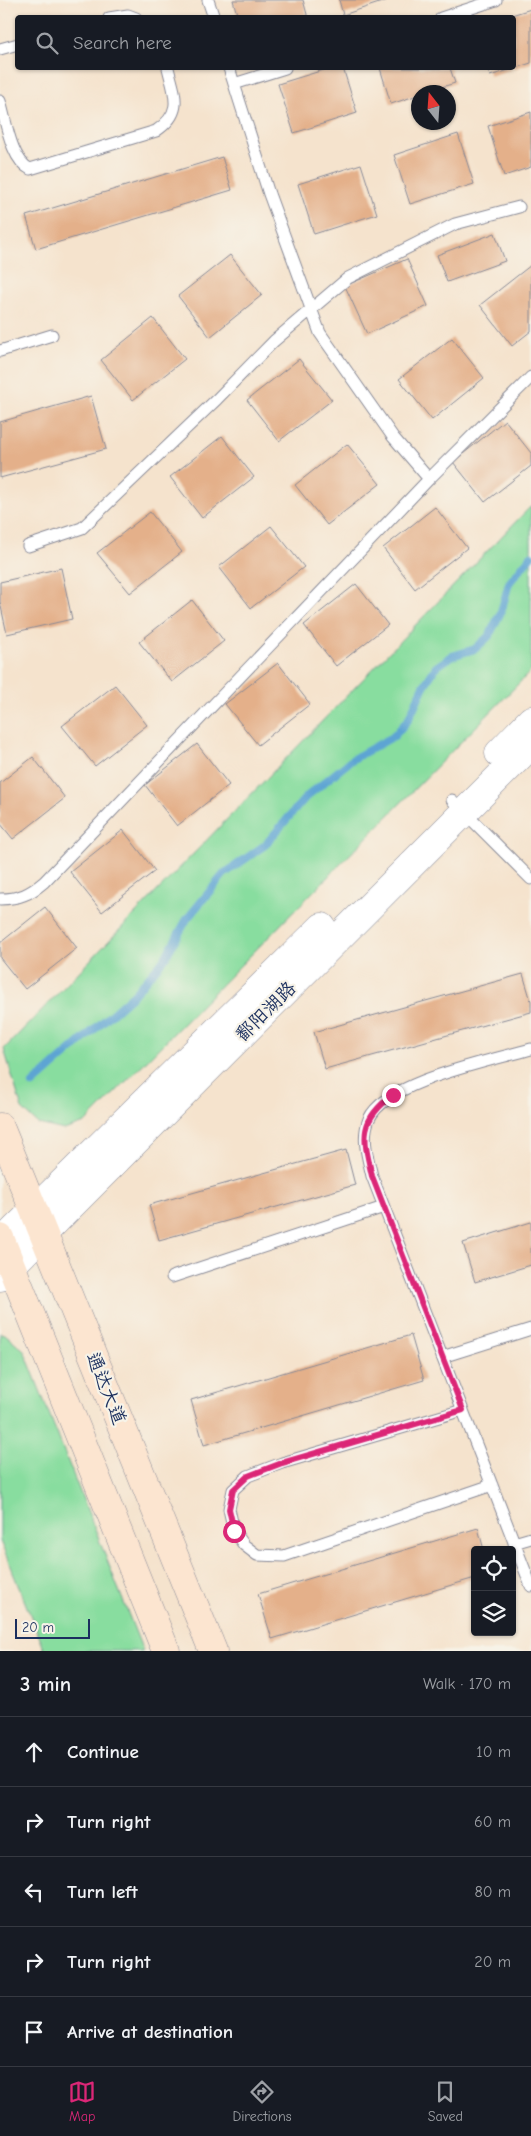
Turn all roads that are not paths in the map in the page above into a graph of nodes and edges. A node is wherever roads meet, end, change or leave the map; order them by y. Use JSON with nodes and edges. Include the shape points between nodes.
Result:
{"nodes":[{"id":1,"x":208,"y":0,"type":"edge"},
{"id":2,"x":496,"y":0,"type":"edge"},
{"id":3,"x":213,"y":15,"type":"edge"},
{"id":4,"x":450,"y":15,"type":"edge"},
{"id":5,"x":15,"y":45,"type":"edge"},
{"id":6,"x":0,"y":49,"type":"edge"},
{"id":7,"x":168,"y":70,"type":"edge"},
{"id":8,"x":230,"y":70,"type":"edge"},
{"id":9,"x":279,"y":70,"type":"edge"},
{"id":10,"x":234,"y":84,"type":"junction"},
{"id":11,"x":0,"y":101,"type":"edge"},
{"id":12,"x":519,"y":207,"type":"dead end"},
{"id":13,"x":312,"y":310,"type":"junction"},
{"id":14,"x":52,"y":335,"type":"dead end"},
{"id":15,"x":0,"y":351,"type":"edge"},
{"id":16,"x":531,"y":377,"type":"edge"},
{"id":17,"x":430,"y":479,"type":"junction"},
{"id":18,"x":28,"y":546,"type":"dead end"},
{"id":19,"x":531,"y":720,"type":"edge"},
{"id":20,"x":531,"y":745,"type":"edge"},
{"id":21,"x":458,"y":806,"type":"junction"},
{"id":22,"x":531,"y":879,"type":"edge"},
{"id":23,"x":0,"y":899,"type":"edge"},
{"id":24,"x":531,"y":1049,"type":"edge"},
{"id":25,"x":0,"y":1126,"type":"edge"},
{"id":26,"x":384,"y":1207,"type":"junction"},
{"id":27,"x":40,"y":1221,"type":"junction"},
{"id":28,"x":3,"y":1253,"type":"edge"},
{"id":29,"x":172,"y":1277,"type":"dead end"},
{"id":30,"x":531,"y":1329,"type":"edge"},
{"id":31,"x":442,"y":1357,"type":"junction"},
{"id":32,"x":463,"y":1410,"type":"junction"},
{"id":33,"x":492,"y":1485,"type":"junction"},
{"id":34,"x":531,"y":1538,"type":"edge"},
{"id":35,"x":514,"y":1543,"type":"junction"},
{"id":36,"x":531,"y":1586,"type":"edge"},
{"id":37,"x":166,"y":1651,"type":"edge"},
{"id":38,"x":213,"y":1651,"type":"edge"}],
"edges":[{"from":1,"to":3,"type":"lane"},
{"from":2,"to":4,"type":"lane"},
{"from":5,"to":6,"type":"lane"},
{"from":7,"to":11,"type":"lane","via":[[175,102],[174,114],[167,124],[156,131],[30,169],[22,165],[16,156]]},
{"from":8,"to":10,"type":"lane"},
{"from":9,"to":10,"type":"lane"},
{"from":10,"to":13,"type":"lane","via":[[268,194]]},
{"from":12,"to":13,"type":"lane","via":[[455,224],[422,240],[348,278]]},
{"from":13,"to":17,"type":"lane","via":[[320,333],[392,437]]},
{"from":13,"to":18,"type":"lane","via":[[274,341],[82,528]]},
{"from":14,"to":15,"type":"lane"},
{"from":16,"to":17,"type":"lane"},
{"from":17,"to":23,"type":"lane","via":[[44,882],[29,894]]},
{"from":19,"to":21,"type":"street","name":"鄱阳湖路"},
{"from":20,"to":21,"type":"street","name":"鄱阳湖路"},
{"from":21,"to":22,"type":"lane"},
{"from":21,"to":27,"type":"street","name":"鄱阳湖路"},
{"from":24,"to":26,"type":"lane","via":[[416,1082],[378,1106],[368,1120],[364,1142]]},
{"from":25,"to":27,"type":"main road","name":"通达大道"},
{"from":26,"to":29,"type":"lane"},
{"from":26,"to":31,"type":"lane"},
{"from":27,"to":28,"type":"street","name":"鄱阳湖路"},
{"from":27,"to":38,"type":"main road","name":"通达大道"},
{"from":28,"to":37,"type":"main road"},
{"from":30,"to":31,"type":"lane"},
{"from":31,"to":32,"type":"lane"},
{"from":32,"to":33,"type":"lane"},
{"from":32,"to":33,"type":"lane","via":[[248,1476],[233,1490],[229,1509],[234,1531],[257,1555],[284,1556]]},
{"from":33,"to":35,"type":"lane"},
{"from":34,"to":35,"type":"lane"},
{"from":35,"to":36,"type":"lane"}]}
